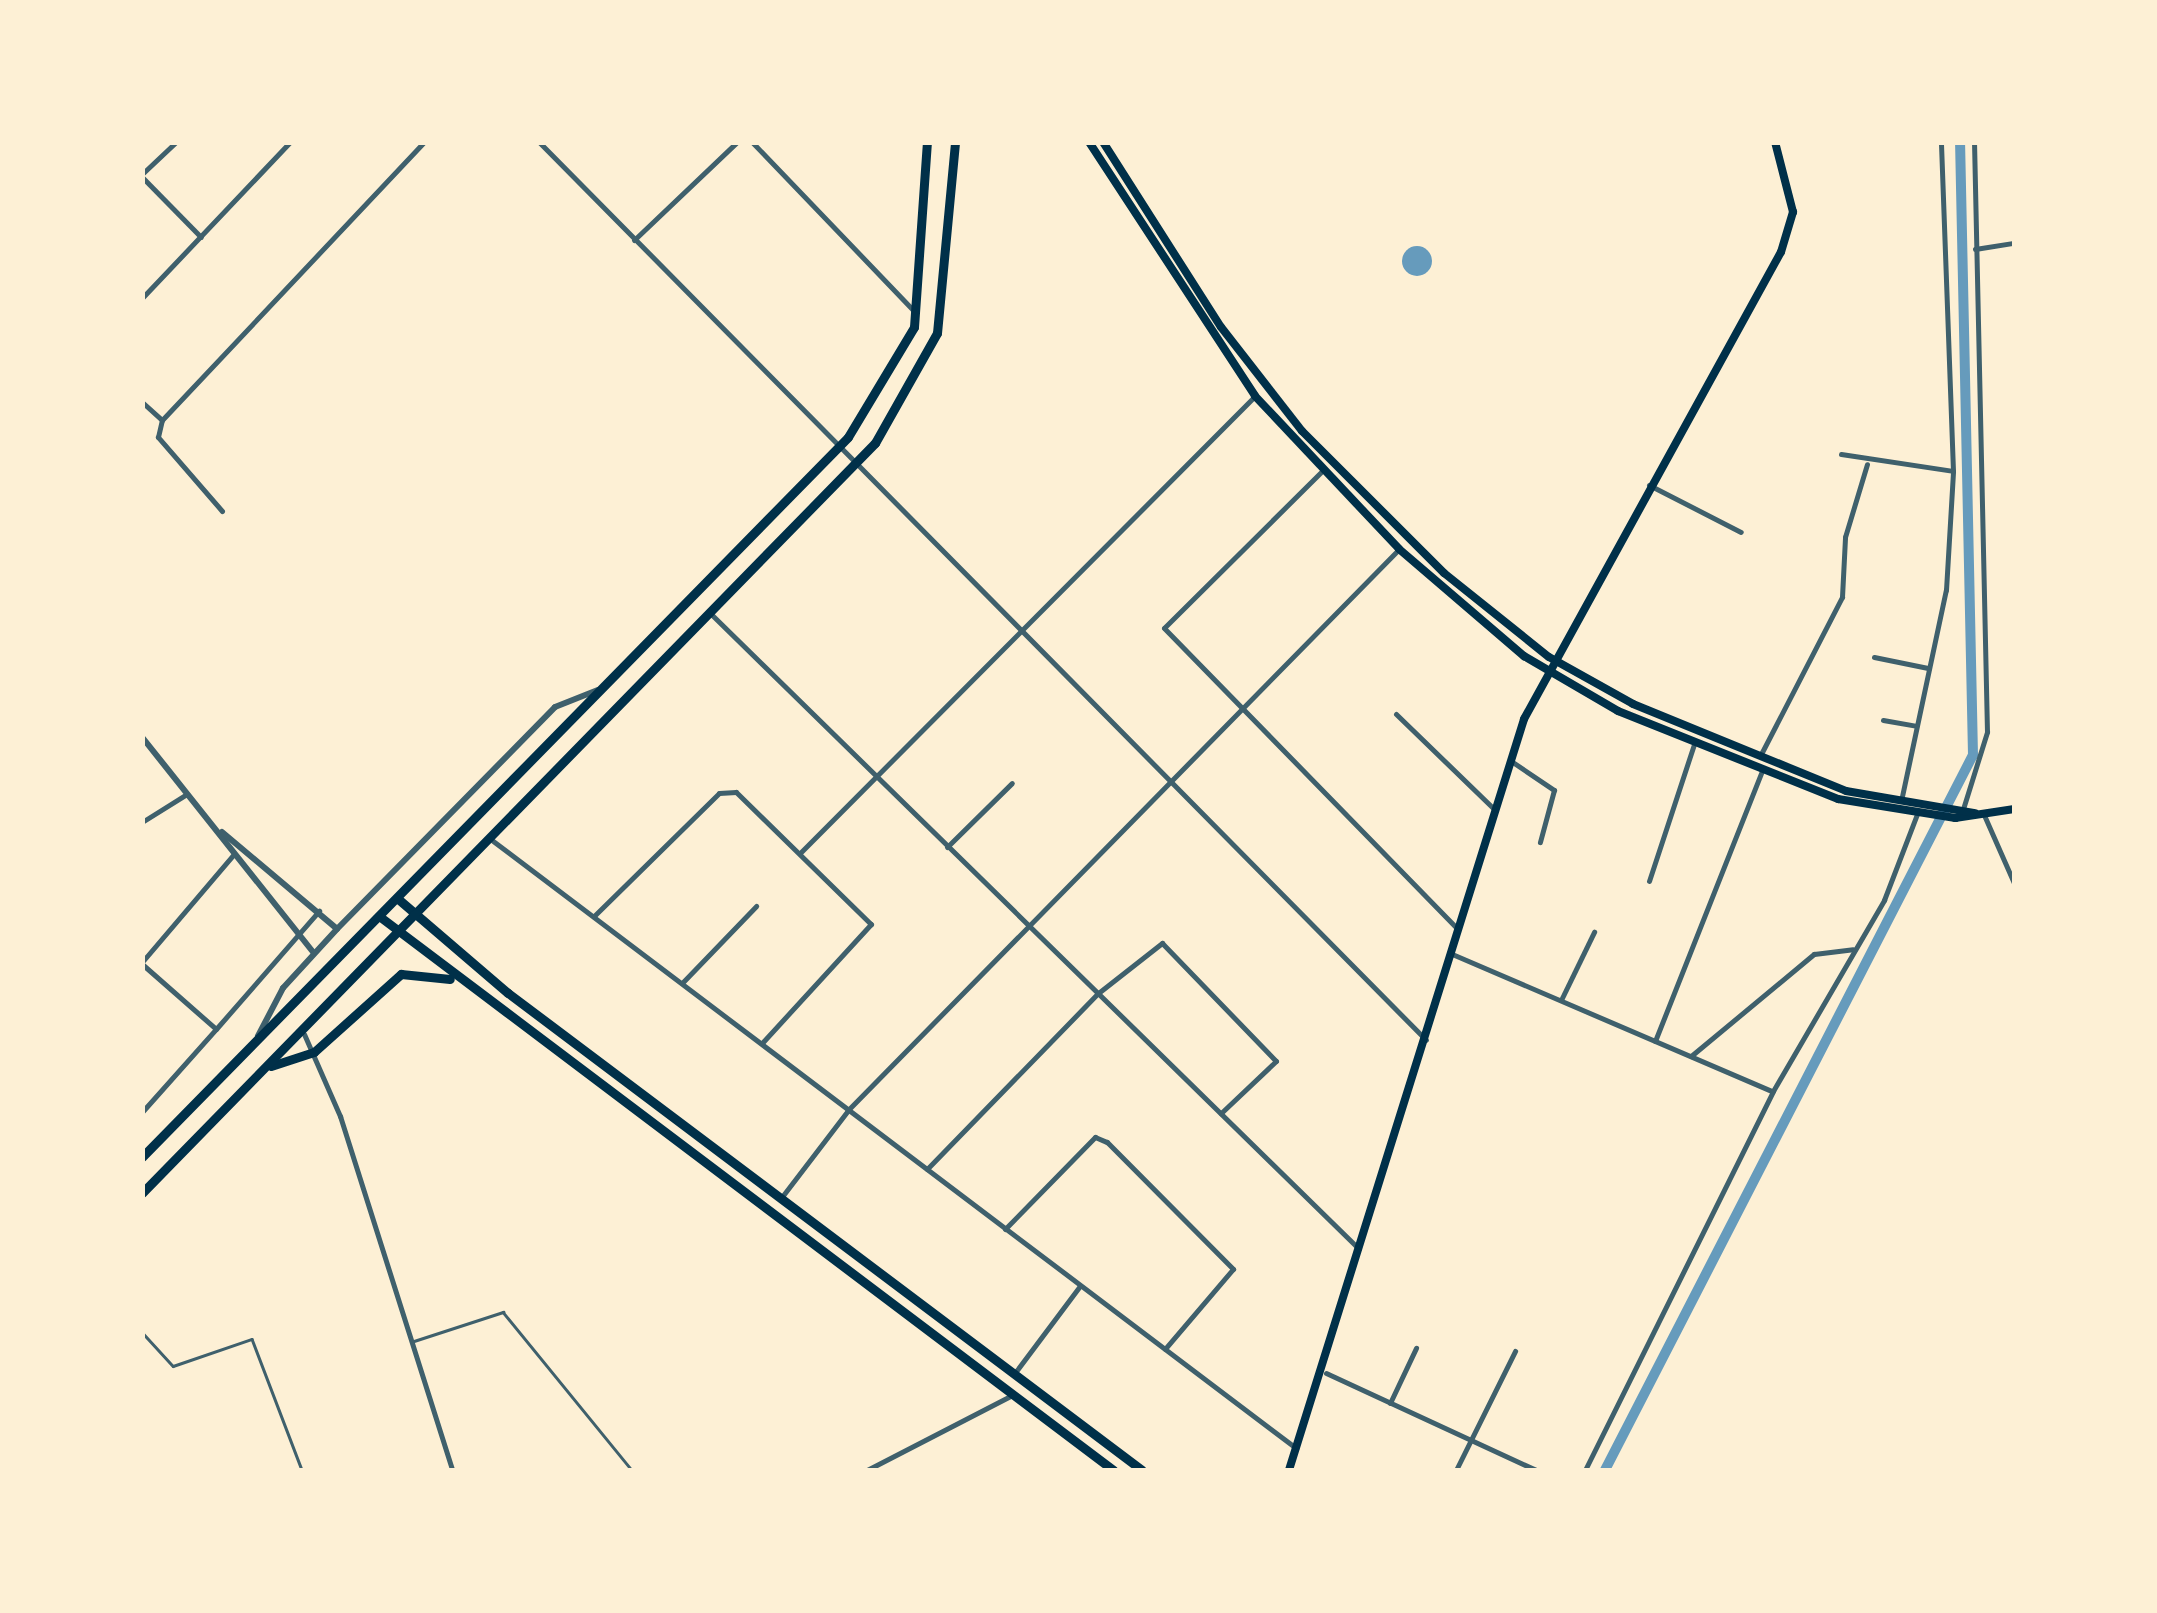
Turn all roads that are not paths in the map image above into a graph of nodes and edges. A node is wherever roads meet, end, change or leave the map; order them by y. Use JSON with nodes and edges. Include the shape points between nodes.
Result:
{"nodes":[{"id":1,"x":176,"y":142,"type":"edge"},
{"id":2,"x":290,"y":142,"type":"edge"},
{"id":3,"x":424,"y":142,"type":"edge"},
{"id":4,"x":539,"y":142,"type":"edge"},
{"id":5,"x":737,"y":142,"type":"edge"},
{"id":6,"x":752,"y":142,"type":"edge"},
{"id":7,"x":927,"y":142,"type":"edge"},
{"id":8,"x":955,"y":142,"type":"edge"},
{"id":9,"x":1088,"y":142,"type":"edge"},
{"id":10,"x":1104,"y":142,"type":"edge"},
{"id":11,"x":1775,"y":142,"type":"edge"},
{"id":12,"x":1941,"y":142,"type":"edge"},
{"id":13,"x":1974,"y":142,"type":"edge"},
{"id":14,"x":1116,"y":163,"type":"junction"},
{"id":15,"x":1105,"y":170,"type":"junction"},
{"id":16,"x":142,"y":176,"type":"edge"},
{"id":17,"x":201,"y":237,"type":"junction"},
{"id":18,"x":634,"y":240,"type":"junction"},
{"id":19,"x":2014,"y":243,"type":"edge"},
{"id":20,"x":1976,"y":248,"type":"junction"},
{"id":21,"x":142,"y":298,"type":"edge"},
{"id":22,"x":917,"y":315,"type":"junction"},
{"id":23,"x":1256,"y":396,"type":"junction"},
{"id":24,"x":142,"y":402,"type":"edge"},
{"id":25,"x":162,"y":420,"type":"junction"},
{"id":26,"x":838,"y":451,"type":"junction"},
{"id":27,"x":1841,"y":454,"type":"dead end"},
{"id":28,"x":1867,"y":464,"type":"junction"},
{"id":29,"x":855,"y":467,"type":"junction"},
{"id":30,"x":1953,"y":471,"type":"junction"},
{"id":31,"x":1321,"y":472,"type":"junction"},
{"id":32,"x":1648,"y":485,"type":"junction"},
{"id":33,"x":222,"y":510,"type":"dead end"},
{"id":34,"x":1741,"y":532,"type":"dead end"},
{"id":35,"x":1399,"y":549,"type":"junction"},
{"id":36,"x":712,"y":614,"type":"junction"},
{"id":37,"x":1018,"y":632,"type":"junction"},
{"id":38,"x":1874,"y":657,"type":"dead end"},
{"id":39,"x":1553,"y":660,"type":"junction"},
{"id":40,"x":1928,"y":668,"type":"junction"},
{"id":41,"x":1546,"y":672,"type":"junction"},
{"id":42,"x":612,"y":683,"type":"junction"},
{"id":43,"x":1242,"y":709,"type":"junction"},
{"id":44,"x":1396,"y":714,"type":"dead end"},
{"id":45,"x":1882,"y":720,"type":"dead end"},
{"id":46,"x":1916,"y":726,"type":"junction"},
{"id":47,"x":142,"y":738,"type":"edge"},
{"id":48,"x":1694,"y":744,"type":"junction"},
{"id":49,"x":1760,"y":756,"type":"junction"},
{"id":50,"x":1508,"y":760,"type":"junction"},
{"id":51,"x":1762,"y":771,"type":"junction"},
{"id":52,"x":876,"y":776,"type":"junction"},
{"id":53,"x":1012,"y":783,"type":"dead end"},
{"id":54,"x":1167,"y":784,"type":"junction"},
{"id":55,"x":187,"y":794,"type":"junction"},
{"id":56,"x":1901,"y":800,"type":"junction"},
{"id":57,"x":1492,"y":807,"type":"junction"},
{"id":58,"x":2014,"y":809,"type":"edge"},
{"id":59,"x":1921,"y":811,"type":"junction"},
{"id":60,"x":1959,"y":814,"type":"junction"},
{"id":61,"x":1984,"y":815,"type":"junction"},
{"id":62,"x":142,"y":822,"type":"edge"},
{"id":63,"x":218,"y":828,"type":"junction"},
{"id":64,"x":492,"y":841,"type":"junction"},
{"id":65,"x":1540,"y":842,"type":"dead end"},
{"id":66,"x":947,"y":846,"type":"junction"},
{"id":67,"x":801,"y":852,"type":"junction"},
{"id":68,"x":234,"y":854,"type":"junction"},
{"id":69,"x":1650,"y":881,"type":"dead end"},
{"id":70,"x":2014,"y":883,"type":"edge"},
{"id":71,"x":397,"y":898,"type":"junction"},
{"id":72,"x":756,"y":906,"type":"dead end"},
{"id":73,"x":319,"y":911,"type":"junction"},
{"id":74,"x":379,"y":916,"type":"junction"},
{"id":75,"x":594,"y":916,"type":"junction"},
{"id":76,"x":420,"y":919,"type":"junction"},
{"id":77,"x":1027,"y":925,"type":"junction"},
{"id":78,"x":1456,"y":928,"type":"junction"},
{"id":79,"x":337,"y":929,"type":"junction"},
{"id":80,"x":1594,"y":932,"type":"dead end"},
{"id":81,"x":298,"y":935,"type":"junction"},
{"id":82,"x":401,"y":938,"type":"junction"},
{"id":83,"x":1853,"y":949,"type":"junction"},
{"id":84,"x":314,"y":952,"type":"junction"},
{"id":85,"x":1449,"y":952,"type":"junction"},
{"id":86,"x":142,"y":963,"type":"edge"},
{"id":87,"x":457,"y":982,"type":"junction"},
{"id":88,"x":682,"y":983,"type":"junction"},
{"id":89,"x":1098,"y":994,"type":"junction"},
{"id":90,"x":1561,"y":1000,"type":"junction"},
{"id":91,"x":216,"y":1028,"type":"junction"},
{"id":92,"x":304,"y":1034,"type":"junction"},
{"id":93,"x":257,"y":1040,"type":"junction"},
{"id":94,"x":1427,"y":1040,"type":"junction"},
{"id":95,"x":1655,"y":1041,"type":"junction"},
{"id":96,"x":762,"y":1042,"type":"junction"},
{"id":97,"x":314,"y":1052,"type":"junction"},
{"id":98,"x":1692,"y":1056,"type":"junction"},
{"id":99,"x":271,"y":1066,"type":"junction"},
{"id":100,"x":1774,"y":1091,"type":"junction"},
{"id":101,"x":849,"y":1109,"type":"junction"},
{"id":102,"x":142,"y":1112,"type":"edge"},
{"id":103,"x":1220,"y":1113,"type":"junction"},
{"id":104,"x":142,"y":1157,"type":"edge"},
{"id":105,"x":927,"y":1169,"type":"junction"},
{"id":106,"x":142,"y":1193,"type":"edge"},
{"id":107,"x":781,"y":1199,"type":"junction"},
{"id":108,"x":1005,"y":1229,"type":"junction"},
{"id":109,"x":1361,"y":1252,"type":"junction"},
{"id":110,"x":1079,"y":1286,"type":"junction"},
{"id":111,"x":142,"y":1332,"type":"edge"},
{"id":112,"x":412,"y":1342,"type":"junction"},
{"id":113,"x":1416,"y":1348,"type":"dead end"},
{"id":114,"x":1165,"y":1349,"type":"junction"},
{"id":115,"x":1515,"y":1350,"type":"dead end"},
{"id":116,"x":1326,"y":1373,"type":"junction"},
{"id":117,"x":1014,"y":1374,"type":"junction"},
{"id":118,"x":1012,"y":1395,"type":"junction"},
{"id":119,"x":1390,"y":1404,"type":"junction"},
{"id":120,"x":1471,"y":1441,"type":"junction"},
{"id":121,"x":1298,"y":1449,"type":"junction"},
{"id":122,"x":302,"y":1470,"type":"edge"},
{"id":123,"x":452,"y":1470,"type":"edge"},
{"id":124,"x":632,"y":1470,"type":"edge"},
{"id":125,"x":868,"y":1470,"type":"edge"},
{"id":126,"x":1113,"y":1470,"type":"edge"},
{"id":127,"x":1142,"y":1470,"type":"edge"},
{"id":128,"x":1289,"y":1470,"type":"edge"},
{"id":129,"x":1456,"y":1470,"type":"edge"},
{"id":130,"x":1536,"y":1470,"type":"edge"},
{"id":131,"x":1585,"y":1470,"type":"edge"}],
"edges":[{"from":1,"to":16,"type":"street"},
{"from":2,"to":17,"type":"street"},
{"from":3,"to":25,"type":"street"},
{"from":4,"to":18,"type":"street"},
{"from":5,"to":18,"type":"street"},
{"from":6,"to":22,"type":"street"},
{"from":7,"to":22,"type":"main road"},
{"from":8,"to":29,"type":"main road","via":[[937,333],[903,405]]},
{"from":9,"to":15,"type":"main road"},
{"from":10,"to":14,"type":"main road"},
{"from":11,"to":32,"type":"main road","via":[[1793,212],[1781,252]]},
{"from":12,"to":30,"type":"street"},
{"from":13,"to":20,"type":"street"},
{"from":14,"to":15,"type":"street"},
{"from":14,"to":39,"type":"main road","via":[[1221,328],[1302,431],[1444,572]]},
{"from":15,"to":23,"type":"main road"},
{"from":16,"to":17,"type":"street"},
{"from":17,"to":21,"type":"street"},
{"from":18,"to":26,"type":"street"},
{"from":19,"to":20,"type":"street"},
{"from":20,"to":60,"type":"street","via":[[1987,732]]},
{"from":22,"to":26,"type":"main road","via":[[892,375]]},
{"from":23,"to":31,"type":"main road"},
{"from":23,"to":37,"type":"street"},
{"from":24,"to":25,"type":"street"},
{"from":25,"to":33,"type":"street","via":[[158,438]]},
{"from":26,"to":29,"type":"street"},
{"from":26,"to":42,"type":"main road"},
{"from":27,"to":28,"type":"street"},
{"from":28,"to":30,"type":"street"},
{"from":28,"to":49,"type":"street","via":[[1845,537],[1842,596]]},
{"from":29,"to":36,"type":"main road"},
{"from":29,"to":37,"type":"street"},
{"from":30,"to":40,"type":"street","via":[[1946,590]]},
{"from":31,"to":35,"type":"main road"},
{"from":31,"to":43,"type":"street","via":[[1164,628]]},
{"from":32,"to":34,"type":"street"},
{"from":32,"to":39,"type":"main road"},
{"from":35,"to":41,"type":"main road"},
{"from":35,"to":43,"type":"street"},
{"from":36,"to":52,"type":"street"},
{"from":36,"to":64,"type":"main road"},
{"from":37,"to":52,"type":"street"},
{"from":37,"to":54,"type":"street"},
{"from":38,"to":40,"type":"street"},
{"from":39,"to":41,"type":"main road"},
{"from":39,"to":49,"type":"main road"},
{"from":40,"to":46,"type":"street"},
{"from":41,"to":48,"type":"main road"},
{"from":41,"to":50,"type":"main road"},
{"from":42,"to":71,"type":"main road"},
{"from":42,"to":79,"type":"street","via":[[555,707]]},
{"from":43,"to":54,"type":"street"},
{"from":43,"to":78,"type":"street"},
{"from":44,"to":57,"type":"street"},
{"from":45,"to":46,"type":"street"},
{"from":46,"to":56,"type":"street"},
{"from":47,"to":55,"type":"street"},
{"from":48,"to":51,"type":"main road"},
{"from":48,"to":69,"type":"street"},
{"from":49,"to":56,"type":"main road","via":[[1846,791]]},
{"from":50,"to":57,"type":"main road"},
{"from":50,"to":65,"type":"street","via":[[1554,790]]},
{"from":51,"to":59,"type":"main road","via":[[1838,800]]},
{"from":51,"to":95,"type":"street"},
{"from":52,"to":66,"type":"street"},
{"from":52,"to":67,"type":"street"},
{"from":53,"to":66,"type":"street"},
{"from":54,"to":77,"type":"street"},
{"from":54,"to":94,"type":"street"},
{"from":55,"to":62,"type":"street"},
{"from":55,"to":63,"type":"street"},
{"from":56,"to":59,"type":"main road"},
{"from":57,"to":78,"type":"main road"},
{"from":58,"to":61,"type":"main road"},
{"from":59,"to":60,"type":"main road"},
{"from":59,"to":83,"type":"street","via":[[1912,846]]},
{"from":60,"to":61,"type":"main road"},
{"from":61,"to":70,"type":"street"},
{"from":63,"to":68,"type":"street"},
{"from":63,"to":73,"type":"street"},
{"from":64,"to":75,"type":"street"},
{"from":64,"to":76,"type":"main road"},
{"from":66,"to":77,"type":"street"},
{"from":67,"to":75,"type":"street","via":[[725,789]]},
{"from":67,"to":96,"type":"street","via":[[870,930]]},
{"from":68,"to":81,"type":"street"},
{"from":68,"to":86,"type":"street"},
{"from":71,"to":74,"type":"main road"},
{"from":71,"to":76,"type":"main road"},
{"from":72,"to":88,"type":"street"},
{"from":73,"to":79,"type":"street"},
{"from":73,"to":81,"type":"street"},
{"from":74,"to":82,"type":"main road"},
{"from":74,"to":93,"type":"main road"},
{"from":75,"to":88,"type":"street"},
{"from":76,"to":82,"type":"main road"},
{"from":76,"to":107,"type":"main road"},
{"from":77,"to":89,"type":"street"},
{"from":77,"to":101,"type":"street"},
{"from":78,"to":85,"type":"main road"},
{"from":79,"to":84,"type":"street"},
{"from":80,"to":90,"type":"street"},
{"from":81,"to":84,"type":"street"},
{"from":81,"to":91,"type":"street"},
{"from":82,"to":87,"type":"main road"},
{"from":82,"to":92,"type":"main road"},
{"from":83,"to":98,"type":"street","via":[[1814,954]]},
{"from":83,"to":100,"type":"street"},
{"from":84,"to":93,"type":"street","via":[[276,998]]},
{"from":85,"to":90,"type":"street"},
{"from":85,"to":94,"type":"main road"},
{"from":86,"to":91,"type":"street"},
{"from":87,"to":97,"type":"main road","via":[[401,974]]},
{"from":87,"to":118,"type":"main road"},
{"from":88,"to":96,"type":"street"},
{"from":89,"to":103,"type":"street"},
{"from":89,"to":103,"type":"street","via":[[1148,951],[1174,948],[1276,1060]]},
{"from":89,"to":105,"type":"street"},
{"from":90,"to":95,"type":"street"},
{"from":91,"to":102,"type":"street"},
{"from":92,"to":97,"type":"street"},
{"from":92,"to":99,"type":"main road"},
{"from":93,"to":104,"type":"main road"},
{"from":94,"to":109,"type":"main road"},
{"from":95,"to":98,"type":"street"},
{"from":96,"to":101,"type":"street"},
{"from":97,"to":99,"type":"main road"},
{"from":97,"to":112,"type":"street"},
{"from":98,"to":100,"type":"street"},
{"from":99,"to":106,"type":"main road"},
{"from":100,"to":131,"type":"street"},
{"from":101,"to":105,"type":"street"},
{"from":101,"to":107,"type":"street"},
{"from":103,"to":109,"type":"street"},
{"from":105,"to":108,"type":"street"},
{"from":107,"to":117,"type":"main road"},
{"from":108,"to":110,"type":"street"},
{"from":108,"to":114,"type":"street","via":[[1086,1146],[1108,1142],[1233,1269]]},
{"from":109,"to":116,"type":"main road"},
{"from":110,"to":114,"type":"street"},
{"from":110,"to":117,"type":"street"},
{"from":111,"to":122,"type":"lane","via":[[173,1366],[252,1339]]},
{"from":112,"to":123,"type":"street"},
{"from":112,"to":124,"type":"lane","via":[[503,1312]]},
{"from":113,"to":119,"type":"street"},
{"from":114,"to":121,"type":"street"},
{"from":115,"to":120,"type":"street"},
{"from":116,"to":119,"type":"street"},
{"from":116,"to":121,"type":"main road"},
{"from":117,"to":127,"type":"main road"},
{"from":118,"to":125,"type":"street"},
{"from":118,"to":126,"type":"main road"},
{"from":119,"to":120,"type":"street"},
{"from":120,"to":129,"type":"street"},
{"from":120,"to":130,"type":"street"},
{"from":121,"to":128,"type":"main road"}]}
